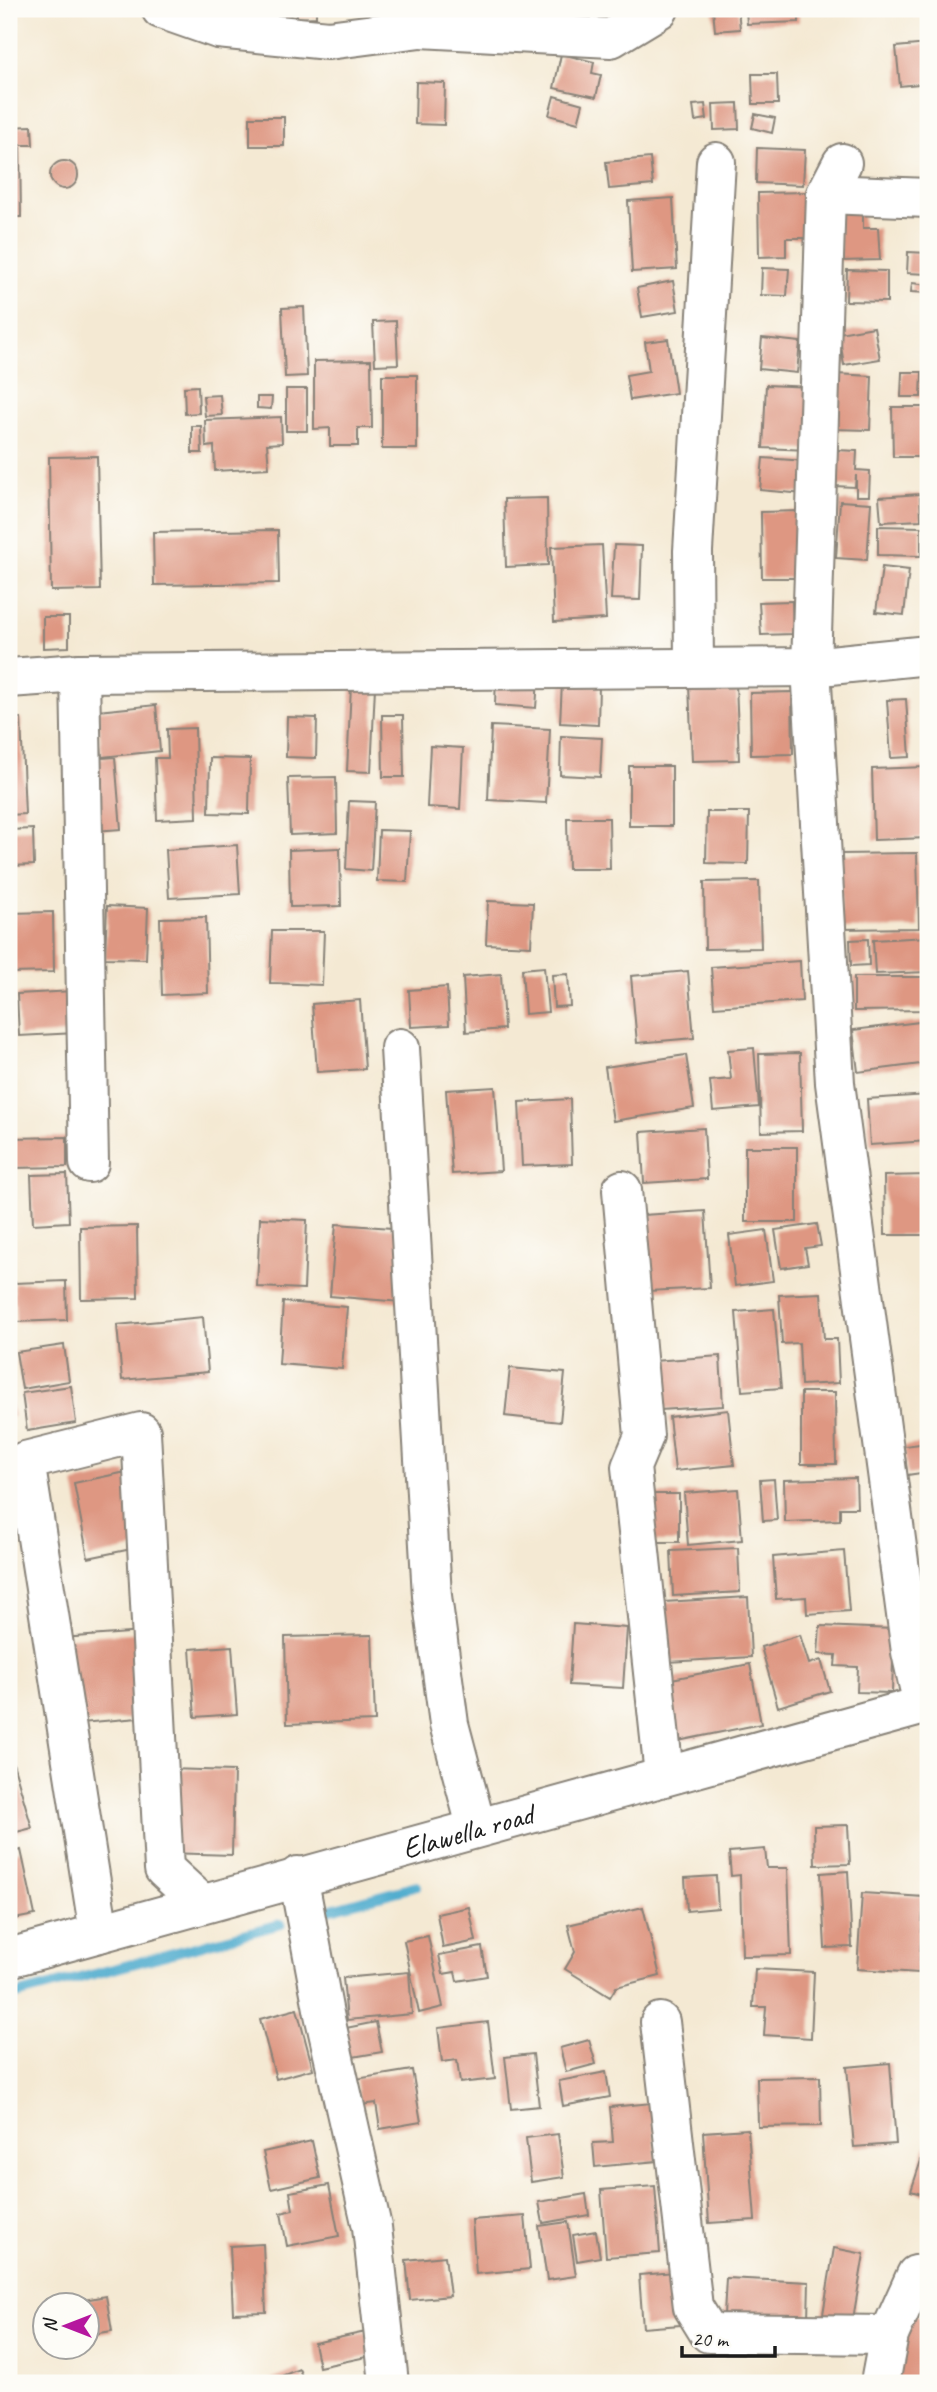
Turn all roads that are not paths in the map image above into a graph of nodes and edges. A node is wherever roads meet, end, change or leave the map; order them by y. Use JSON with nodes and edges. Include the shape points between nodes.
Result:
{"nodes":[{"id":1,"x":161,"y":9,"type":"edge"},
{"id":2,"x":659,"y":9,"type":"edge"},
{"id":3,"x":420,"y":18,"type":"edge"},
{"id":4,"x":716,"y":162,"type":"dead end"},
{"id":5,"x":928,"y":198,"type":"edge"},
{"id":6,"x":928,"y":655,"type":"edge"},
{"id":7,"x":694,"y":666,"type":"junction"},
{"id":8,"x":811,"y":667,"type":"junction"},
{"id":9,"x":80,"y":673,"type":"junction"},
{"id":10,"x":9,"y":678,"type":"edge"},
{"id":11,"x":400,"y":1048,"type":"dead end"},
{"id":12,"x":89,"y":1163,"type":"dead end"},
{"id":13,"x":622,"y":1190,"type":"dead end"},
{"id":14,"x":925,"y":1704,"type":"edge"},
{"id":15,"x":664,"y":1775,"type":"junction"},
{"id":16,"x":476,"y":1826,"type":"junction"},
{"id":17,"x":298,"y":1876,"type":"junction"},
{"id":18,"x":202,"y":1904,"type":"junction"},
{"id":19,"x":99,"y":1933,"type":"junction"},
{"id":20,"x":9,"y":1958,"type":"edge"},
{"id":21,"x":660,"y":2022,"type":"dead end"},
{"id":22,"x":928,"y":2273,"type":"edge"},
{"id":23,"x":889,"y":2335,"type":"junction"},
{"id":24,"x":389,"y":2383,"type":"edge"},
{"id":25,"x":880,"y":2383,"type":"edge"}],
"edges":[{"from":1,"to":3,"type":"street","via":[[218,29],[328,40]]},
{"from":2,"to":3,"type":"street","via":[[611,38]]},
{"from":4,"to":7,"type":"street","via":[[694,551]]},
{"from":5,"to":8,"type":"street","via":[[834,179]]},
{"from":6,"to":8,"type":"street"},
{"from":7,"to":8,"type":"street"},
{"from":7,"to":9,"type":"street"},
{"from":8,"to":14,"type":"street","via":[[835,1083],[911,1652]]},
{"from":9,"to":10,"type":"street"},
{"from":9,"to":12,"type":"street"},
{"from":11,"to":16,"type":"street","via":[[432,1596],[449,1724]]},
{"from":13,"to":15,"type":"street","via":[[644,1436],[631,1467]]},
{"from":14,"to":15,"type":"street","name":"Elawella road"},
{"from":15,"to":16,"type":"street","name":"Elawella road"},
{"from":16,"to":17,"type":"street","name":"Elawella road"},
{"from":17,"to":18,"type":"street","name":"Elawella road"},
{"from":17,"to":24,"type":"street","via":[[372,2227]]},
{"from":18,"to":19,"type":"street","name":"Elawella road"},
{"from":18,"to":19,"type":"street","via":[[164,1869],[141,1432],[25,1461]]},
{"from":19,"to":20,"type":"street","name":"Elawella road"},
{"from":21,"to":23,"type":"street","via":[[694,2307],[709,2333]]},
{"from":22,"to":23,"type":"street","via":[[916,2275]]},
{"from":23,"to":25,"type":"street"}]}
